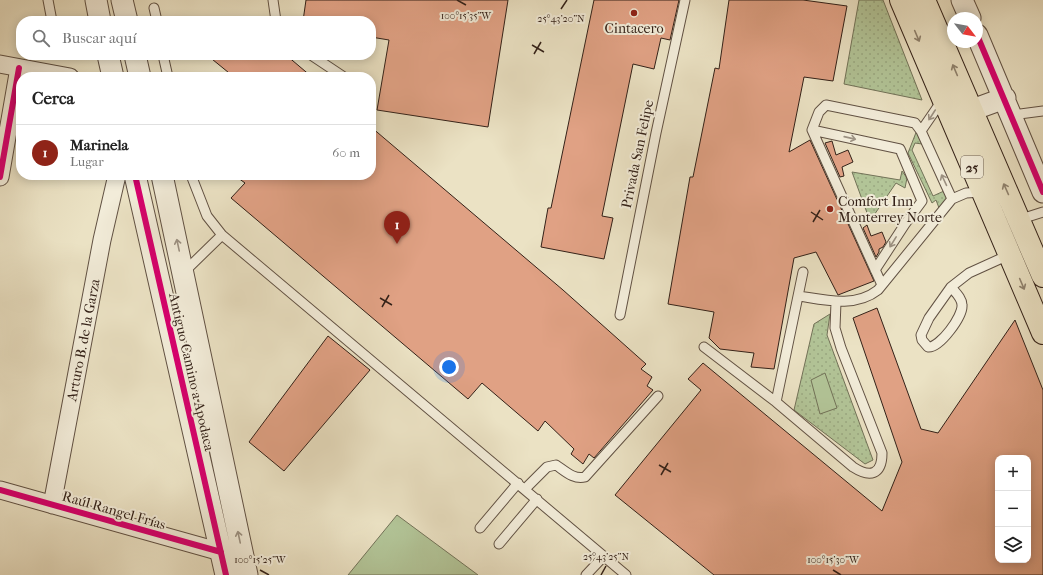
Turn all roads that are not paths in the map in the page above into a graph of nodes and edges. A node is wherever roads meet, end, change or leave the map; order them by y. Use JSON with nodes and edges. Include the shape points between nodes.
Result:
{"nodes":[{"id":1,"x":48,"y":0,"type":"edge"},
{"id":2,"x":96,"y":0,"type":"edge"},
{"id":3,"x":122,"y":0,"type":"edge"},
{"id":4,"x":273,"y":0,"type":"edge"},
{"id":5,"x":685,"y":0,"type":"edge"},
{"id":6,"x":901,"y":0,"type":"edge"},
{"id":7,"x":924,"y":0,"type":"edge"},
{"id":8,"x":962,"y":0,"type":"edge"},
{"id":9,"x":154,"y":8,"type":"dead end"},
{"id":10,"x":967,"y":12,"type":"edge"},
{"id":11,"x":51,"y":16,"type":"edge"},
{"id":12,"x":99,"y":16,"type":"edge"},
{"id":13,"x":126,"y":16,"type":"edge"},
{"id":14,"x":156,"y":16,"type":"edge"},
{"id":15,"x":275,"y":16,"type":"edge"},
{"id":16,"x":983,"y":48,"type":"edge"},
{"id":17,"x":109,"y":60,"type":"edge"},
{"id":18,"x":136,"y":60,"type":"edge"},
{"id":19,"x":164,"y":60,"type":"edge"},
{"id":20,"x":318,"y":60,"type":"edge"},
{"id":21,"x":0,"y":64,"type":"edge"},
{"id":22,"x":19,"y":68,"type":"junction"},
{"id":23,"x":18,"y":72,"type":"edge"},
{"id":24,"x":42,"y":72,"type":"edge"},
{"id":25,"x":112,"y":72,"type":"edge"},
{"id":26,"x":139,"y":72,"type":"edge"},
{"id":27,"x":167,"y":72,"type":"edge"},
{"id":28,"x":336,"y":72,"type":"edge"},
{"id":29,"x":16,"y":85,"type":"edge"},
{"id":30,"x":944,"y":98,"type":"junction"},
{"id":31,"x":1008,"y":107,"type":"junction"},
{"id":32,"x":972,"y":110,"type":"junction"},
{"id":33,"x":1043,"y":111,"type":"edge"},
{"id":34,"x":812,"y":130,"type":"junction"},
{"id":35,"x":921,"y":131,"type":"junction"},
{"id":36,"x":0,"y":177,"type":"edge"},
{"id":37,"x":1041,"y":179,"type":"edge"},
{"id":38,"x":116,"y":180,"type":"edge"},
{"id":39,"x":136,"y":180,"type":"edge"},
{"id":40,"x":163,"y":180,"type":"edge"},
{"id":41,"x":193,"y":180,"type":"edge"},
{"id":42,"x":983,"y":192,"type":"junction"},
{"id":43,"x":952,"y":199,"type":"junction"},
{"id":44,"x":1043,"y":212,"type":"edge"},
{"id":45,"x":1008,"y":222,"type":"junction"},
{"id":46,"x":222,"y":236,"type":"junction"},
{"id":47,"x":1025,"y":251,"type":"edge"},
{"id":48,"x":875,"y":270,"type":"junction"},
{"id":49,"x":803,"y":272,"type":"dead end"},
{"id":50,"x":183,"y":273,"type":"junction"},
{"id":51,"x":1043,"y":276,"type":"edge"},
{"id":52,"x":882,"y":285,"type":"junction"},
{"id":53,"x":951,"y":286,"type":"junction"},
{"id":54,"x":799,"y":296,"type":"junction"},
{"id":55,"x":836,"y":302,"type":"junction"},
{"id":56,"x":620,"y":315,"type":"dead end"},
{"id":57,"x":1043,"y":333,"type":"edge"},
{"id":58,"x":704,"y":347,"type":"dead end"},
{"id":59,"x":658,"y":396,"type":"dead end"},
{"id":60,"x":776,"y":402,"type":"junction"},
{"id":61,"x":522,"y":486,"type":"junction"},
{"id":62,"x":0,"y":490,"type":"edge"},
{"id":63,"x":536,"y":499,"type":"junction"},
{"id":64,"x":52,"y":505,"type":"junction"},
{"id":65,"x":480,"y":528,"type":"dead end"},
{"id":66,"x":499,"y":544,"type":"dead end"},
{"id":67,"x":221,"y":552,"type":"junction"},
{"id":68,"x":604,"y":556,"type":"junction"},
{"id":69,"x":226,"y":575,"type":"edge"},
{"id":70,"x":247,"y":575,"type":"edge"},
{"id":71,"x":586,"y":575,"type":"edge"},
{"id":72,"x":626,"y":575,"type":"edge"}],
"edges":[{"from":1,"to":11,"type":"lane"},
{"from":2,"to":12,"type":"street"},
{"from":3,"to":13,"type":"street"},
{"from":4,"to":15,"type":"lane"},
{"from":5,"to":56,"type":"lane","name":"Privada San Felipe"},
{"from":6,"to":30,"type":"main road","number":"25","one_way":true},
{"from":32,"to":7,"type":"main road","number":"25","one_way":true},
{"from":8,"to":10,"type":"street"},
{"from":9,"to":14,"type":"lane"},
{"from":16,"to":31,"type":"street"},
{"from":17,"to":25,"type":"street"},
{"from":18,"to":26,"type":"street"},
{"from":19,"to":27,"type":"lane"},
{"from":20,"to":28,"type":"lane"},
{"from":21,"to":22,"type":"street"},
{"from":22,"to":23,"type":"street"},
{"from":22,"to":24,"type":"street"},
{"from":29,"to":36,"type":"street"},
{"from":30,"to":35,"type":"lane","one_way":true},
{"from":30,"to":42,"type":"main road","number":"25"},
{"from":31,"to":32,"type":"street"},
{"from":31,"to":33,"type":"lane"},
{"from":31,"to":37,"type":"street"},
{"from":45,"to":32,"type":"main road","number":"25","one_way":true},
{"from":34,"to":35,"type":"lane","via":[[819,112],[826,106],[911,121]]},
{"from":34,"to":48,"type":"lane"},
{"from":34,"to":48,"type":"lane","one_way":true,"via":[[900,150],[922,201]]},
{"from":43,"to":35,"type":"lane","one_way":true},
{"from":38,"to":64,"type":"street","name":"Arturo B. de la Garza","via":[[102,240]]},
{"from":39,"to":67,"type":"street","name":"Antiguo Camino a Apodaca"},
{"from":50,"to":40,"type":"street","one_way":true},
{"from":41,"to":46,"type":"lane","via":[[207,216]]},
{"from":42,"to":43,"type":"lane","via":[[966,193]]},
{"from":42,"to":45,"type":"main road","number":"25"},
{"from":43,"to":52,"type":"lane"},
{"from":44,"to":45,"type":"lane"},
{"from":45,"to":47,"type":"main road","number":"25"},
{"from":46,"to":50,"type":"lane"},
{"from":46,"to":61,"type":"lane"},
{"from":47,"to":51,"type":"main road","number":"25"},
{"from":47,"to":53,"type":"lane","via":[[969,273]]},
{"from":47,"to":57,"type":"main road","number":"25","one_way":true},
{"from":48,"to":52,"type":"lane"},
{"from":49,"to":54,"type":"lane"},
{"from":70,"to":50,"type":"street","one_way":true},
{"from":52,"to":55,"type":"lane","via":[[868,296]]},
{"from":53,"to":53,"type":"lane","via":[[929,318],[921,335],[928,347],[934,347],[946,336],[962,309],[961,300]]},
{"from":54,"to":55,"type":"lane"},
{"from":54,"to":60,"type":"lane"},
{"from":55,"to":60,"type":"lane","via":[[835,328],[841,348],[882,453],[877,471],[871,474],[858,470]]},
{"from":58,"to":60,"type":"lane"},
{"from":59,"to":61,"type":"lane","via":[[585,477],[574,476],[556,465],[547,467]]},
{"from":61,"to":63,"type":"lane"},
{"from":61,"to":65,"type":"lane"},
{"from":62,"to":64,"type":"street","name":"Raúl Rangel Frías"},
{"from":63,"to":66,"type":"lane"},
{"from":63,"to":68,"type":"lane"},
{"from":64,"to":67,"type":"street","name":"Raúl Rangel Frías"},
{"from":67,"to":69,"type":"street","name":"Antiguo Camino a Apodaca"},
{"from":68,"to":71,"type":"lane"},
{"from":68,"to":72,"type":"lane"}]}
